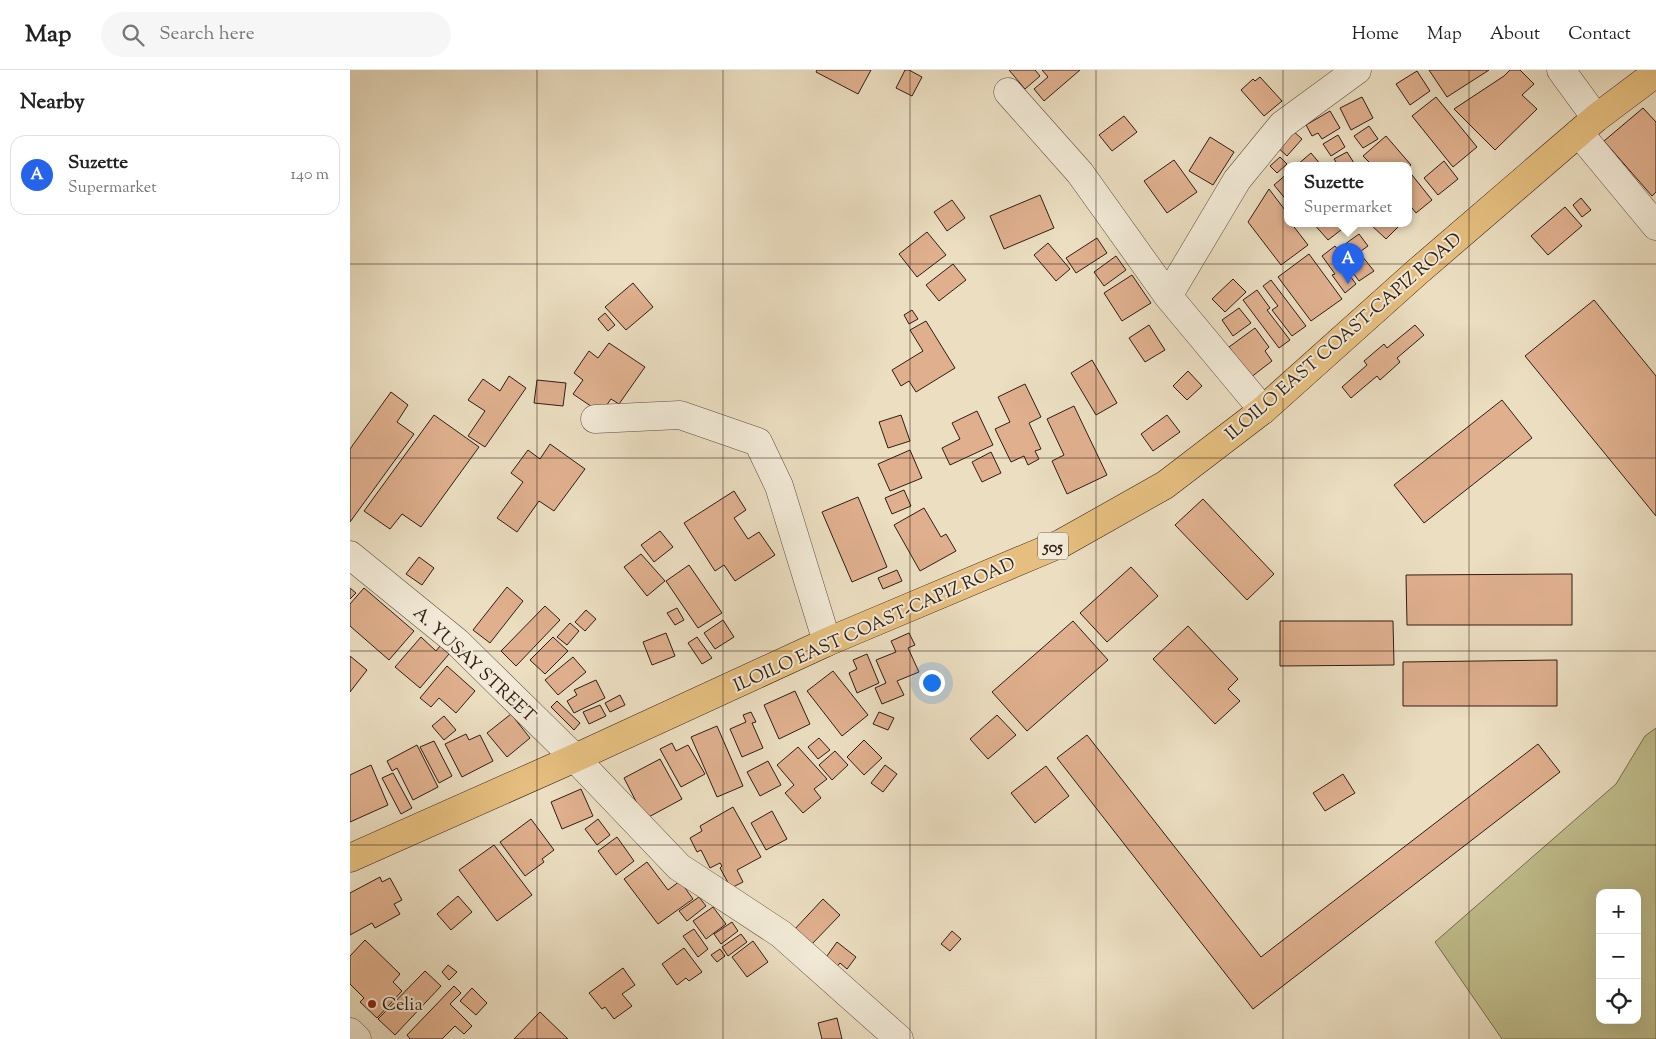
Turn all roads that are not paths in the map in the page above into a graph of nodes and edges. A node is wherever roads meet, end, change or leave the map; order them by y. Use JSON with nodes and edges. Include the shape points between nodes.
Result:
{"nodes":[{"id":1,"x":1357,"y":70,"type":"edge"},
{"id":2,"x":1561,"y":70,"type":"edge"},
{"id":3,"x":1656,"y":73,"type":"edge"},
{"id":4,"x":1008,"y":92,"type":"dead end"},
{"id":5,"x":1587,"y":125,"type":"junction"},
{"id":6,"x":1656,"y":226,"type":"edge"},
{"id":7,"x":1168,"y":296,"type":"junction"},
{"id":8,"x":1263,"y":410,"type":"junction"},
{"id":9,"x":595,"y":419,"type":"dead end"},
{"id":10,"x":350,"y":555,"type":"edge"},
{"id":11,"x":827,"y":642,"type":"junction"},
{"id":12,"x":575,"y":758,"type":"junction"},
{"id":13,"x":350,"y":858,"type":"edge"},
{"id":14,"x":350,"y":1032,"type":"edge"},
{"id":15,"x":356,"y":1039,"type":"edge"},
{"id":16,"x":899,"y":1039,"type":"edge"}],
"edges":[{"from":1,"to":7,"type":"street","via":[[1282,125],[1237,180]]},
{"from":2,"to":5,"type":"street"},
{"from":3,"to":5,"type":"main road","name":"ILOILO EAST COAST-CAPIZ ROAD","number":"505"},
{"from":4,"to":7,"type":"street","via":[[1080,173]]},
{"from":5,"to":6,"type":"street"},
{"from":5,"to":8,"type":"main road","name":"ILOILO EAST COAST-CAPIZ ROAD","number":"505"},
{"from":7,"to":8,"type":"street"},
{"from":8,"to":11,"type":"main road","name":"ILOILO EAST COAST-CAPIZ ROAD","number":"505","via":[[1165,485],[1062,543]]},
{"from":9,"to":11,"type":"street","via":[[680,416],[758,442],[779,486]]},
{"from":10,"to":12,"type":"street","name":"A. YUSAY STREET","via":[[457,642]]},
{"from":11,"to":12,"type":"main road","name":"ILOILO EAST COAST-CAPIZ ROAD","number":"505"},
{"from":12,"to":13,"type":"main road","name":"ILOILO EAST COAST-CAPIZ ROAD","number":"505"},
{"from":12,"to":16,"type":"street","name":"A. YUSAY STREET","via":[[679,867],[781,934]]},
{"from":14,"to":15,"type":"street"}]}
